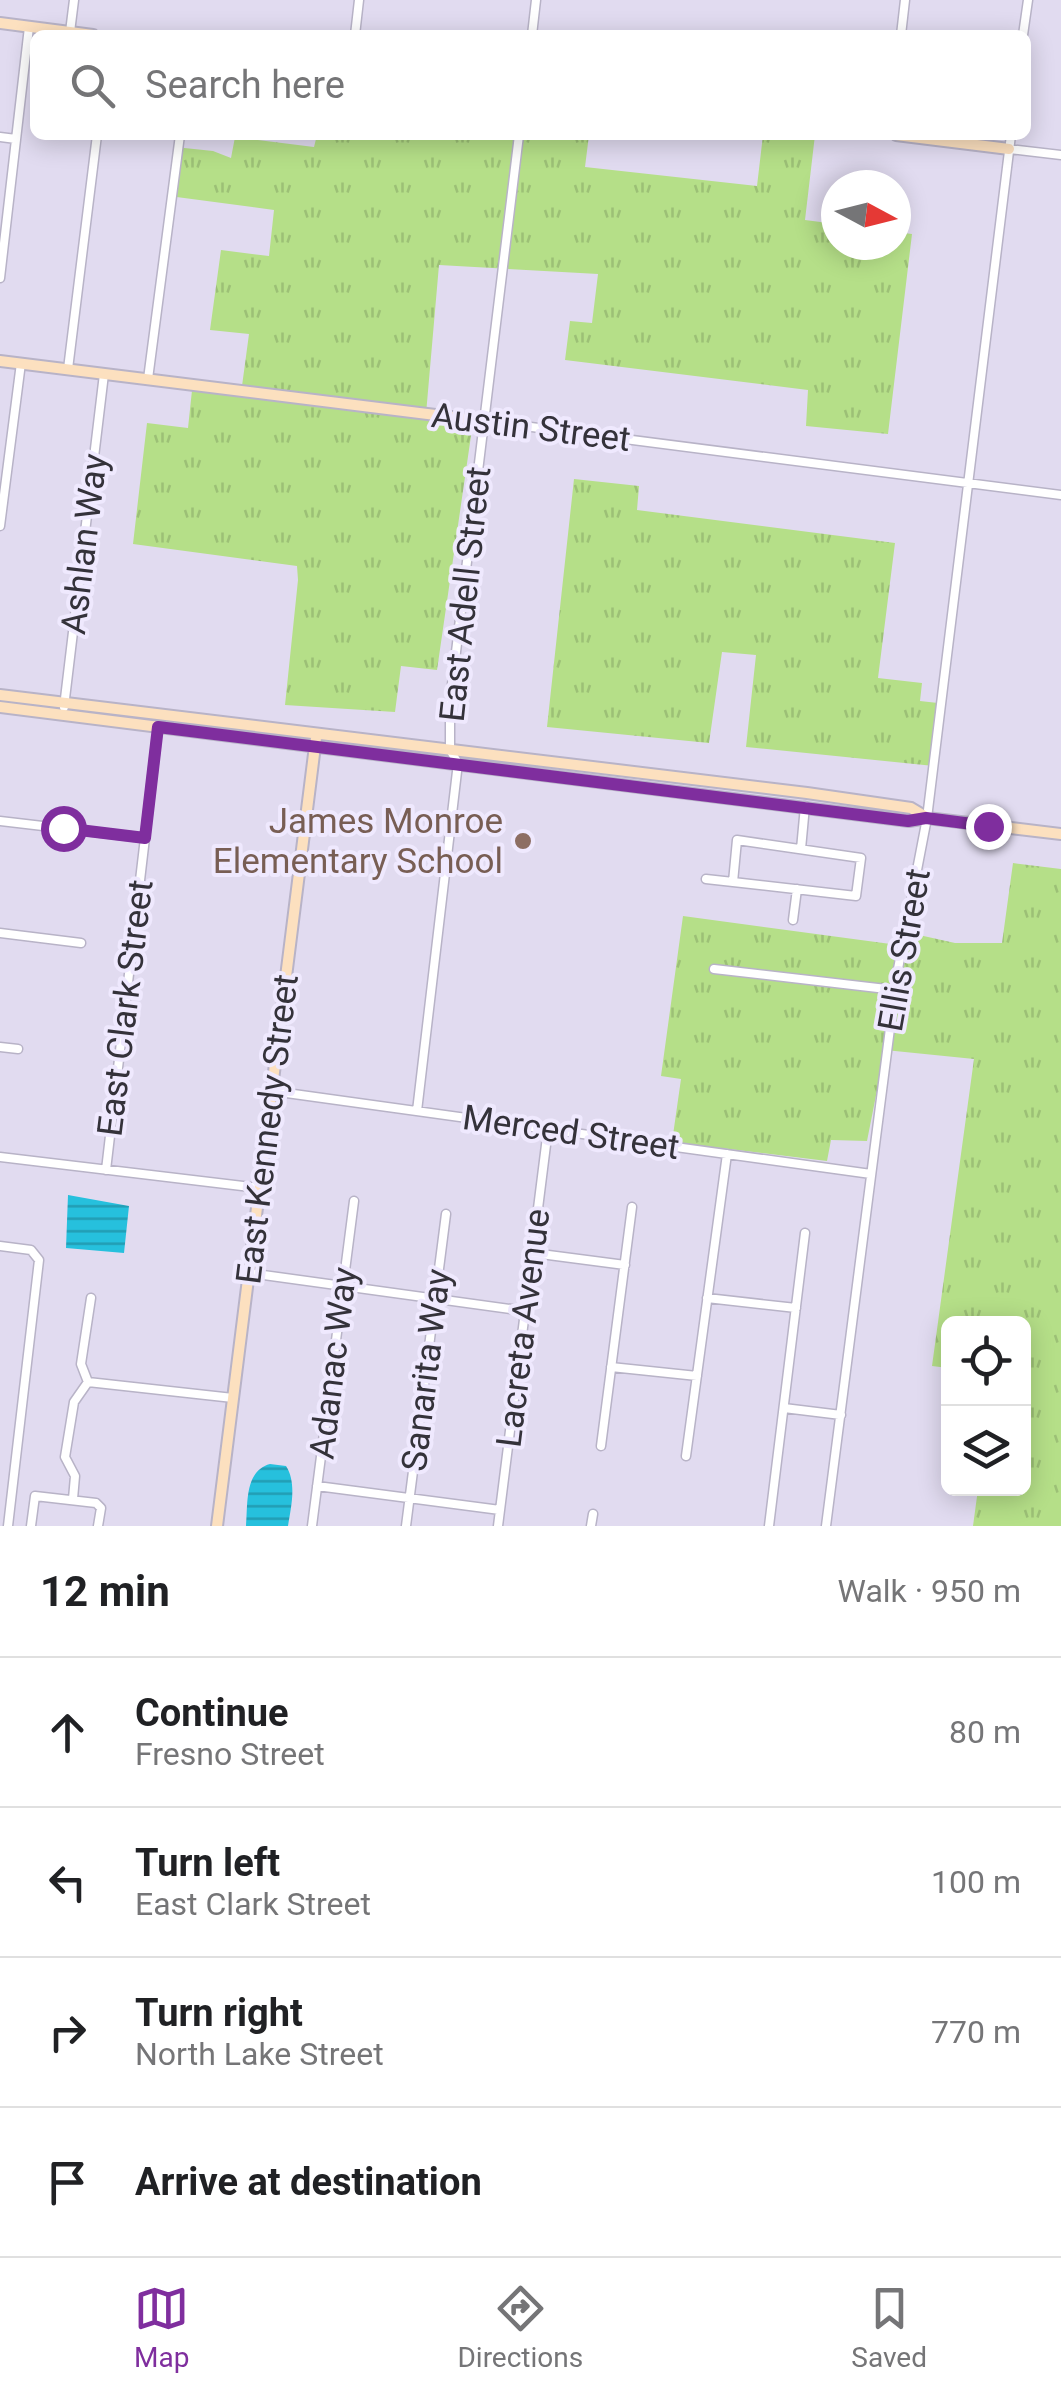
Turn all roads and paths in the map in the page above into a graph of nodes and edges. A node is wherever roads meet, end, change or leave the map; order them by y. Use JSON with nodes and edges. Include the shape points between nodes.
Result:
{"nodes":[{"id":1,"x":74,"y":0,"type":"edge"},
{"id":2,"x":359,"y":0,"type":"edge"},
{"id":3,"x":536,"y":0,"type":"edge"},
{"id":4,"x":905,"y":0,"type":"edge"},
{"id":5,"x":1028,"y":0,"type":"edge"},
{"id":6,"x":0,"y":23,"type":"edge"},
{"id":7,"x":29,"y":27,"type":"junction"},
{"id":8,"x":54,"y":30,"type":"edge"},
{"id":9,"x":70,"y":30,"type":"edge"},
{"id":10,"x":356,"y":30,"type":"edge"},
{"id":11,"x":533,"y":30,"type":"edge"},
{"id":12,"x":902,"y":30,"type":"edge"},
{"id":13,"x":1024,"y":30,"type":"edge"},
{"id":14,"x":0,"y":137,"type":"edge"},
{"id":15,"x":16,"y":139,"type":"junction"},
{"id":16,"x":96,"y":140,"type":"edge"},
{"id":17,"x":179,"y":140,"type":"edge"},
{"id":18,"x":518,"y":140,"type":"edge"},
{"id":19,"x":936,"y":140,"type":"edge"},
{"id":20,"x":1010,"y":140,"type":"edge"},
{"id":21,"x":1009,"y":149,"type":"junction"},
{"id":22,"x":1061,"y":155,"type":"edge"},
{"id":23,"x":2,"y":250,"type":"edge"},
{"id":24,"x":0,"y":278,"type":"edge"},
{"id":25,"x":0,"y":361,"type":"edge"},
{"id":26,"x":21,"y":363,"type":"junction"},
{"id":27,"x":68,"y":369,"type":"junction"},
{"id":28,"x":104,"y":374,"type":"junction"},
{"id":29,"x":148,"y":379,"type":"junction"},
{"id":30,"x":484,"y":421,"type":"junction"},
{"id":31,"x":967,"y":484,"type":"junction"},
{"id":32,"x":1061,"y":495,"type":"edge"},
{"id":33,"x":0,"y":526,"type":"edge"},
{"id":34,"x":0,"y":703,"type":"edge"},
{"id":35,"x":64,"y":707,"type":"junction"},
{"id":36,"x":158,"y":727,"type":"junction"},
{"id":37,"x":316,"y":738,"type":"junction"},
{"id":38,"x":450,"y":750,"type":"junction"},
{"id":39,"x":458,"y":763,"type":"junction"},
{"id":40,"x":566,"y":764,"type":"junction"},
{"id":41,"x":578,"y":778,"type":"junction"},
{"id":42,"x":806,"y":799,"type":"junction"},
{"id":43,"x":926,"y":818,"type":"junction"},
{"id":44,"x":0,"y":821,"type":"edge"},
{"id":45,"x":1061,"y":834,"type":"edge"},
{"id":46,"x":145,"y":838,"type":"junction"},
{"id":47,"x":801,"y":848,"type":"junction"},
{"id":48,"x":706,"y":879,"type":"dead end"},
{"id":49,"x":733,"y":882,"type":"junction"},
{"id":50,"x":797,"y":889,"type":"junction"},
{"id":51,"x":793,"y":920,"type":"dead end"},
{"id":52,"x":0,"y":933,"type":"edge"},
{"id":53,"x":80,"y":943,"type":"dead end"},
{"id":54,"x":714,"y":969,"type":"dead end"},
{"id":55,"x":894,"y":990,"type":"junction"},
{"id":56,"x":0,"y":1046,"type":"edge"},
{"id":57,"x":18,"y":1048,"type":"dead end"},
{"id":58,"x":272,"y":1091,"type":"junction"},
{"id":59,"x":417,"y":1111,"type":"junction"},
{"id":60,"x":548,"y":1129,"type":"junction"},
{"id":61,"x":727,"y":1154,"type":"junction"},
{"id":62,"x":0,"y":1157,"type":"edge"},
{"id":63,"x":106,"y":1170,"type":"junction"},
{"id":64,"x":870,"y":1174,"type":"junction"},
{"id":65,"x":259,"y":1188,"type":"junction"},
{"id":66,"x":354,"y":1201,"type":"dead end"},
{"id":67,"x":632,"y":1206,"type":"dead end"},
{"id":68,"x":446,"y":1214,"type":"dead end"},
{"id":69,"x":805,"y":1233,"type":"dead end"},
{"id":70,"x":0,"y":1246,"type":"edge"},
{"id":71,"x":532,"y":1254,"type":"junction"},
{"id":72,"x":624,"y":1265,"type":"junction"},
{"id":73,"x":249,"y":1273,"type":"junction"},
{"id":74,"x":343,"y":1286,"type":"junction"},
{"id":75,"x":91,"y":1298,"type":"dead end"},
{"id":76,"x":436,"y":1298,"type":"junction"},
{"id":77,"x":707,"y":1298,"type":"junction"},
{"id":78,"x":796,"y":1308,"type":"junction"},
{"id":79,"x":525,"y":1310,"type":"junction"},
{"id":80,"x":611,"y":1367,"type":"junction"},
{"id":81,"x":696,"y":1376,"type":"junction"},
{"id":82,"x":88,"y":1382,"type":"junction"},
{"id":83,"x":233,"y":1398,"type":"junction"},
{"id":84,"x":784,"y":1408,"type":"junction"},
{"id":85,"x":841,"y":1415,"type":"junction"},
{"id":86,"x":602,"y":1446,"type":"dead end"},
{"id":87,"x":686,"y":1456,"type":"dead end"},
{"id":88,"x":317,"y":1486,"type":"junction"},
{"id":89,"x":410,"y":1498,"type":"junction"},
{"id":90,"x":73,"y":1499,"type":"junction"},
{"id":91,"x":500,"y":1510,"type":"junction"},
{"id":92,"x":593,"y":1514,"type":"dead end"},
{"id":93,"x":8,"y":1526,"type":"edge"},
{"id":94,"x":31,"y":1526,"type":"edge"},
{"id":95,"x":98,"y":1526,"type":"edge"},
{"id":96,"x":217,"y":1526,"type":"edge"},
{"id":97,"x":312,"y":1526,"type":"edge"},
{"id":98,"x":406,"y":1526,"type":"edge"},
{"id":99,"x":498,"y":1526,"type":"edge"},
{"id":100,"x":592,"y":1526,"type":"edge"},
{"id":101,"x":769,"y":1526,"type":"edge"},
{"id":102,"x":826,"y":1526,"type":"edge"}],
"edges":[{"from":1,"to":9,"type":"street"},
{"from":2,"to":10,"type":"street"},
{"from":3,"to":11,"type":"street"},
{"from":4,"to":12,"type":"street"},
{"from":5,"to":13,"type":"street"},
{"from":6,"to":7,"type":"street"},
{"from":7,"to":8,"type":"street"},
{"from":7,"to":15,"type":"street"},
{"from":14,"to":15,"type":"street"},
{"from":15,"to":23,"type":"street"},
{"from":16,"to":27,"type":"street"},
{"from":17,"to":29,"type":"street"},
{"from":18,"to":30,"type":"street","name":"East Adell Street"},
{"from":19,"to":21,"type":"street"},
{"from":20,"to":21,"type":"street","name":"Ellis Street"},
{"from":21,"to":22,"type":"street"},
{"from":21,"to":31,"type":"street","name":"Ellis Street"},
{"from":23,"to":24,"type":"street"},
{"from":25,"to":26,"type":"street","name":"Austin Street"},
{"from":26,"to":27,"type":"street","name":"Austin Street"},
{"from":26,"to":33,"type":"street"},
{"from":27,"to":28,"type":"street","name":"Austin Street"},
{"from":28,"to":29,"type":"street","name":"Austin Street"},
{"from":28,"to":35,"type":"street","name":"Ashlan Way"},
{"from":29,"to":30,"type":"street","name":"Austin Street"},
{"from":30,"to":31,"type":"street","name":"Austin Street"},
{"from":30,"to":38,"type":"street","name":"East Adell Street","via":[[450,701]]},
{"from":31,"to":32,"type":"street","name":"Austin Street"},
{"from":31,"to":43,"type":"street","name":"Ellis Street"},
{"from":34,"to":35,"type":"street"},
{"from":35,"to":36,"type":"street"},
{"from":35,"to":37,"type":"street"},
{"from":36,"to":37,"type":"street"},
{"from":36,"to":46,"type":"street","name":"East Clark Street"},
{"from":37,"to":38,"type":"street"},
{"from":37,"to":39,"type":"street"},
{"from":37,"to":58,"type":"street","name":"East Kennedy Street"},
{"from":38,"to":39,"type":"street","name":"East Adell Street"},
{"from":38,"to":40,"type":"street"},
{"from":39,"to":41,"type":"street"},
{"from":39,"to":59,"type":"street","name":"East Adell Street"},
{"from":40,"to":41,"type":"street"},
{"from":40,"to":42,"type":"street"},
{"from":41,"to":42,"type":"street"},
{"from":42,"to":43,"type":"street","via":[[910,808]]},
{"from":42,"to":47,"type":"street"},
{"from":43,"to":45,"type":"street"},
{"from":43,"to":55,"type":"street","name":"Ellis Street"},
{"from":44,"to":46,"type":"street"},
{"from":46,"to":63,"type":"street","name":"East Clark Street"},
{"from":47,"to":49,"type":"street","via":[[737,840]]},
{"from":47,"to":50,"type":"street","via":[[861,858],[856,896]]},
{"from":48,"to":49,"type":"street"},
{"from":49,"to":50,"type":"street"},
{"from":50,"to":51,"type":"street"},
{"from":52,"to":53,"type":"street"},
{"from":54,"to":55,"type":"street"},
{"from":55,"to":64,"type":"street","name":"Ellis Street"},
{"from":56,"to":57,"type":"street"},
{"from":58,"to":59,"type":"street","name":"Merced Street"},
{"from":58,"to":65,"type":"street","name":"East Kennedy Street"},
{"from":59,"to":60,"type":"street","name":"Merced Street"},
{"from":60,"to":61,"type":"street","name":"Merced Street"},
{"from":60,"to":71,"type":"street","name":"Lacreta Avenue"},
{"from":61,"to":64,"type":"street","name":"Merced Street"},
{"from":61,"to":77,"type":"street"},
{"from":62,"to":63,"type":"street"},
{"from":63,"to":65,"type":"street"},
{"from":64,"to":85,"type":"street","name":"Ellis Street"},
{"from":65,"to":73,"type":"street","name":"East Kennedy Street"},
{"from":66,"to":74,"type":"street","name":"Adanac Way"},
{"from":67,"to":72,"type":"street"},
{"from":68,"to":76,"type":"street","name":"Sanarita Way"},
{"from":69,"to":78,"type":"street"},
{"from":70,"to":93,"type":"street","via":[[36,1253],[39,1260]]},
{"from":71,"to":72,"type":"street"},
{"from":71,"to":79,"type":"street","name":"Lacreta Avenue"},
{"from":72,"to":80,"type":"street"},
{"from":73,"to":74,"type":"street"},
{"from":73,"to":83,"type":"street","name":"East Kennedy Street"},
{"from":74,"to":76,"type":"street"},
{"from":74,"to":88,"type":"street","name":"Adanac Way"},
{"from":75,"to":82,"type":"street","via":[[81,1364]]},
{"from":76,"to":79,"type":"street"},
{"from":76,"to":89,"type":"street","name":"Sanarita Way"},
{"from":77,"to":78,"type":"street"},
{"from":77,"to":81,"type":"street"},
{"from":78,"to":84,"type":"street"},
{"from":79,"to":91,"type":"street","name":"Lacreta Avenue"},
{"from":80,"to":81,"type":"street"},
{"from":80,"to":86,"type":"street"},
{"from":81,"to":87,"type":"street"},
{"from":82,"to":83,"type":"street"},
{"from":82,"to":90,"type":"street","via":[[74,1402],[65,1456],[75,1476]]},
{"from":83,"to":96,"type":"street","name":"East Kennedy Street"},
{"from":84,"to":85,"type":"street"},
{"from":84,"to":101,"type":"street"},
{"from":85,"to":102,"type":"street","name":"Ellis Street"},
{"from":88,"to":89,"type":"street"},
{"from":88,"to":97,"type":"street","name":"Adanac Way"},
{"from":89,"to":91,"type":"street"},
{"from":89,"to":98,"type":"street","name":"Sanarita Way"},
{"from":90,"to":94,"type":"street","via":[[34,1496]]},
{"from":90,"to":95,"type":"street","via":[[101,1508]]},
{"from":91,"to":99,"type":"street","name":"Lacreta Avenue"},
{"from":92,"to":100,"type":"street"}]}
